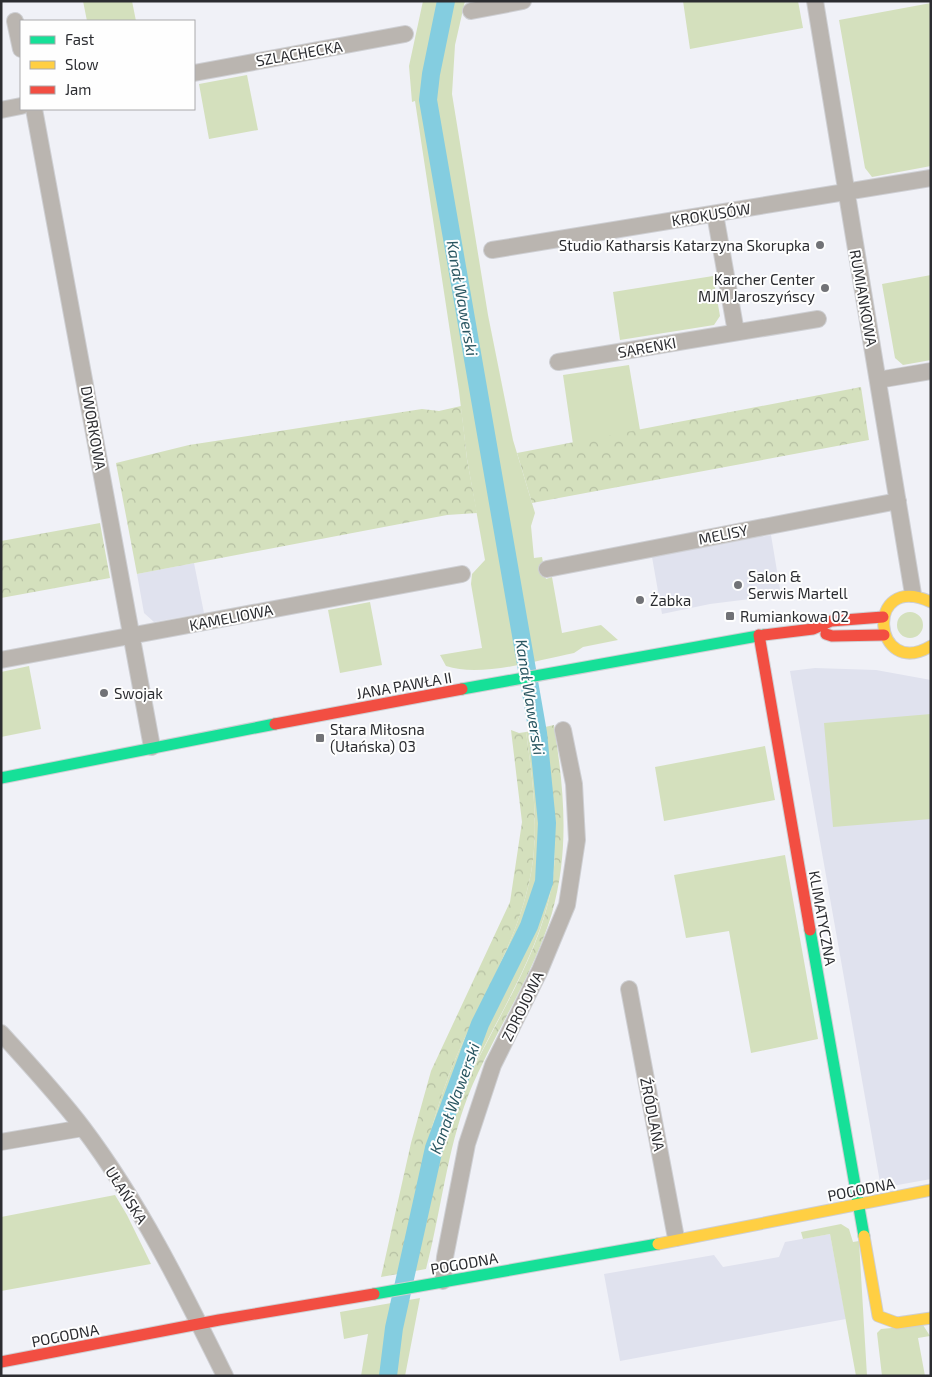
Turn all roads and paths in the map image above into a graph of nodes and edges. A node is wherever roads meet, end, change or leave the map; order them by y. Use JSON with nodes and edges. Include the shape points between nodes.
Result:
{"nodes":[{"id":1,"x":523,"y":1,"type":"edge"},
{"id":2,"x":815,"y":1,"type":"edge"},
{"id":3,"x":471,"y":11,"type":"dead end"},
{"id":4,"x":15,"y":21,"type":"dead end"},
{"id":5,"x":405,"y":34,"type":"dead end"},
{"id":6,"x":20,"y":44,"type":"edge"},
{"id":7,"x":195,"y":73,"type":"edge"},
{"id":8,"x":20,"y":106,"type":"edge"},
{"id":9,"x":1,"y":110,"type":"edge"},
{"id":10,"x":34,"y":110,"type":"edge"},
{"id":11,"x":931,"y":178,"type":"edge"},
{"id":12,"x":846,"y":192,"type":"junction"},
{"id":13,"x":715,"y":214,"type":"junction"},
{"id":14,"x":492,"y":250,"type":"dead end"},
{"id":15,"x":818,"y":319,"type":"dead end"},
{"id":16,"x":736,"y":332,"type":"junction"},
{"id":17,"x":558,"y":362,"type":"dead end"},
{"id":18,"x":931,"y":371,"type":"edge"},
{"id":19,"x":878,"y":380,"type":"junction"},
{"id":20,"x":898,"y":501,"type":"junction"},
{"id":21,"x":547,"y":569,"type":"dead end"},
{"id":22,"x":462,"y":574,"type":"dead end"},
{"id":23,"x":913,"y":594,"type":"junction"},
{"id":24,"x":931,"y":602,"type":"edge"},
{"id":25,"x":883,"y":617,"type":"junction"},
{"id":26,"x":813,"y":629,"type":"junction"},
{"id":27,"x":132,"y":635,"type":"junction"},
{"id":28,"x":759,"y":635,"type":"junction"},
{"id":29,"x":884,"y":635,"type":"junction"},
{"id":30,"x":931,"y":646,"type":"edge"},
{"id":31,"x":1,"y":660,"type":"edge"},
{"id":32,"x":563,"y":730,"type":"dead end"},
{"id":33,"x":152,"y":747,"type":"junction"},
{"id":34,"x":1,"y":778,"type":"edge"},
{"id":35,"x":629,"y":989,"type":"dead end"},
{"id":36,"x":1,"y":1033,"type":"edge"},
{"id":37,"x":83,"y":1128,"type":"junction"},
{"id":38,"x":1,"y":1142,"type":"edge"},
{"id":39,"x":931,"y":1190,"type":"edge"},
{"id":40,"x":859,"y":1205,"type":"junction"},
{"id":41,"x":676,"y":1238,"type":"junction"},
{"id":42,"x":443,"y":1281,"type":"junction"},
{"id":43,"x":931,"y":1318,"type":"edge"},
{"id":44,"x":199,"y":1324,"type":"junction"},
{"id":45,"x":1,"y":1362,"type":"edge"},
{"id":46,"x":225,"y":1376,"type":"edge"}],
"edges":[{"from":1,"to":3,"type":"street"},
{"from":2,"to":12,"type":"street","name":"RUMIANKOWA"},
{"from":4,"to":6,"type":"street"},
{"from":5,"to":7,"type":"street","name":"SZLACHECKA"},
{"from":8,"to":9,"type":"street"},
{"from":10,"to":27,"type":"street","name":"DWORKOWA"},
{"from":11,"to":12,"type":"street","name":"KROKUSÓW"},
{"from":12,"to":13,"type":"street","name":"KROKUSÓW"},
{"from":12,"to":19,"type":"street","name":"RUMIANKOWA"},
{"from":13,"to":14,"type":"street","name":"KROKUSÓW"},
{"from":13,"to":16,"type":"street"},
{"from":15,"to":16,"type":"street","name":"SARENKI"},
{"from":16,"to":17,"type":"street","name":"SARENKI"},
{"from":18,"to":19,"type":"street"},
{"from":19,"to":20,"type":"street","name":"RUMIANKOWA"},
{"from":20,"to":21,"type":"street","name":"MELISY"},
{"from":20,"to":23,"type":"street","name":"RUMIANKOWA"},
{"from":22,"to":27,"type":"street","name":"KAMELIOWA"},
{"from":23,"to":24,"type":"street"},
{"from":23,"to":25,"type":"street","via":[[894,600]]},
{"from":25,"to":26,"type":"street","name":"JANA PAWŁA II","via":[[831,621]]},
{"from":25,"to":29,"type":"street"},
{"from":26,"to":28,"type":"street","name":"JANA PAWŁA II"},
{"from":26,"to":29,"type":"street","name":"JANA PAWŁA II","via":[[832,636]]},
{"from":27,"to":31,"type":"street","name":"KAMELIOWA"},
{"from":27,"to":33,"type":"street","name":"DWORKOWA"},
{"from":28,"to":33,"type":"street","name":"JANA PAWŁA II"},
{"from":28,"to":40,"type":"street","name":"KLIMATYCZNA"},
{"from":29,"to":30,"type":"street","via":[[889,643],[905,652],[914,653]]},
{"from":32,"to":42,"type":"street","name":"ZDROJOWA","via":[[574,784],[577,840],[567,905],[540,970],[493,1065],[467,1144]]},
{"from":33,"to":34,"type":"street","name":"JANA PAWŁA II"},
{"from":35,"to":41,"type":"street","name":"ŹRÓDLANA"},
{"from":36,"to":37,"type":"street","name":"UŁAŃSKA"},
{"from":37,"to":38,"type":"street"},
{"from":37,"to":44,"type":"street","name":"UŁAŃSKA","via":[[133,1202]]},
{"from":39,"to":40,"type":"street","name":"POGODNA"},
{"from":40,"to":41,"type":"street","name":"POGODNA"},
{"from":40,"to":43,"type":"street","name":"KLIMATYCZNA","via":[[878,1316],[897,1324]]},
{"from":41,"to":42,"type":"street","name":"POGODNA","via":[[580,1259]]},
{"from":42,"to":44,"type":"street","name":"POGODNA"},
{"from":44,"to":45,"type":"street","name":"POGODNA"},
{"from":44,"to":46,"type":"street","name":"UŁAŃSKA"}]}
